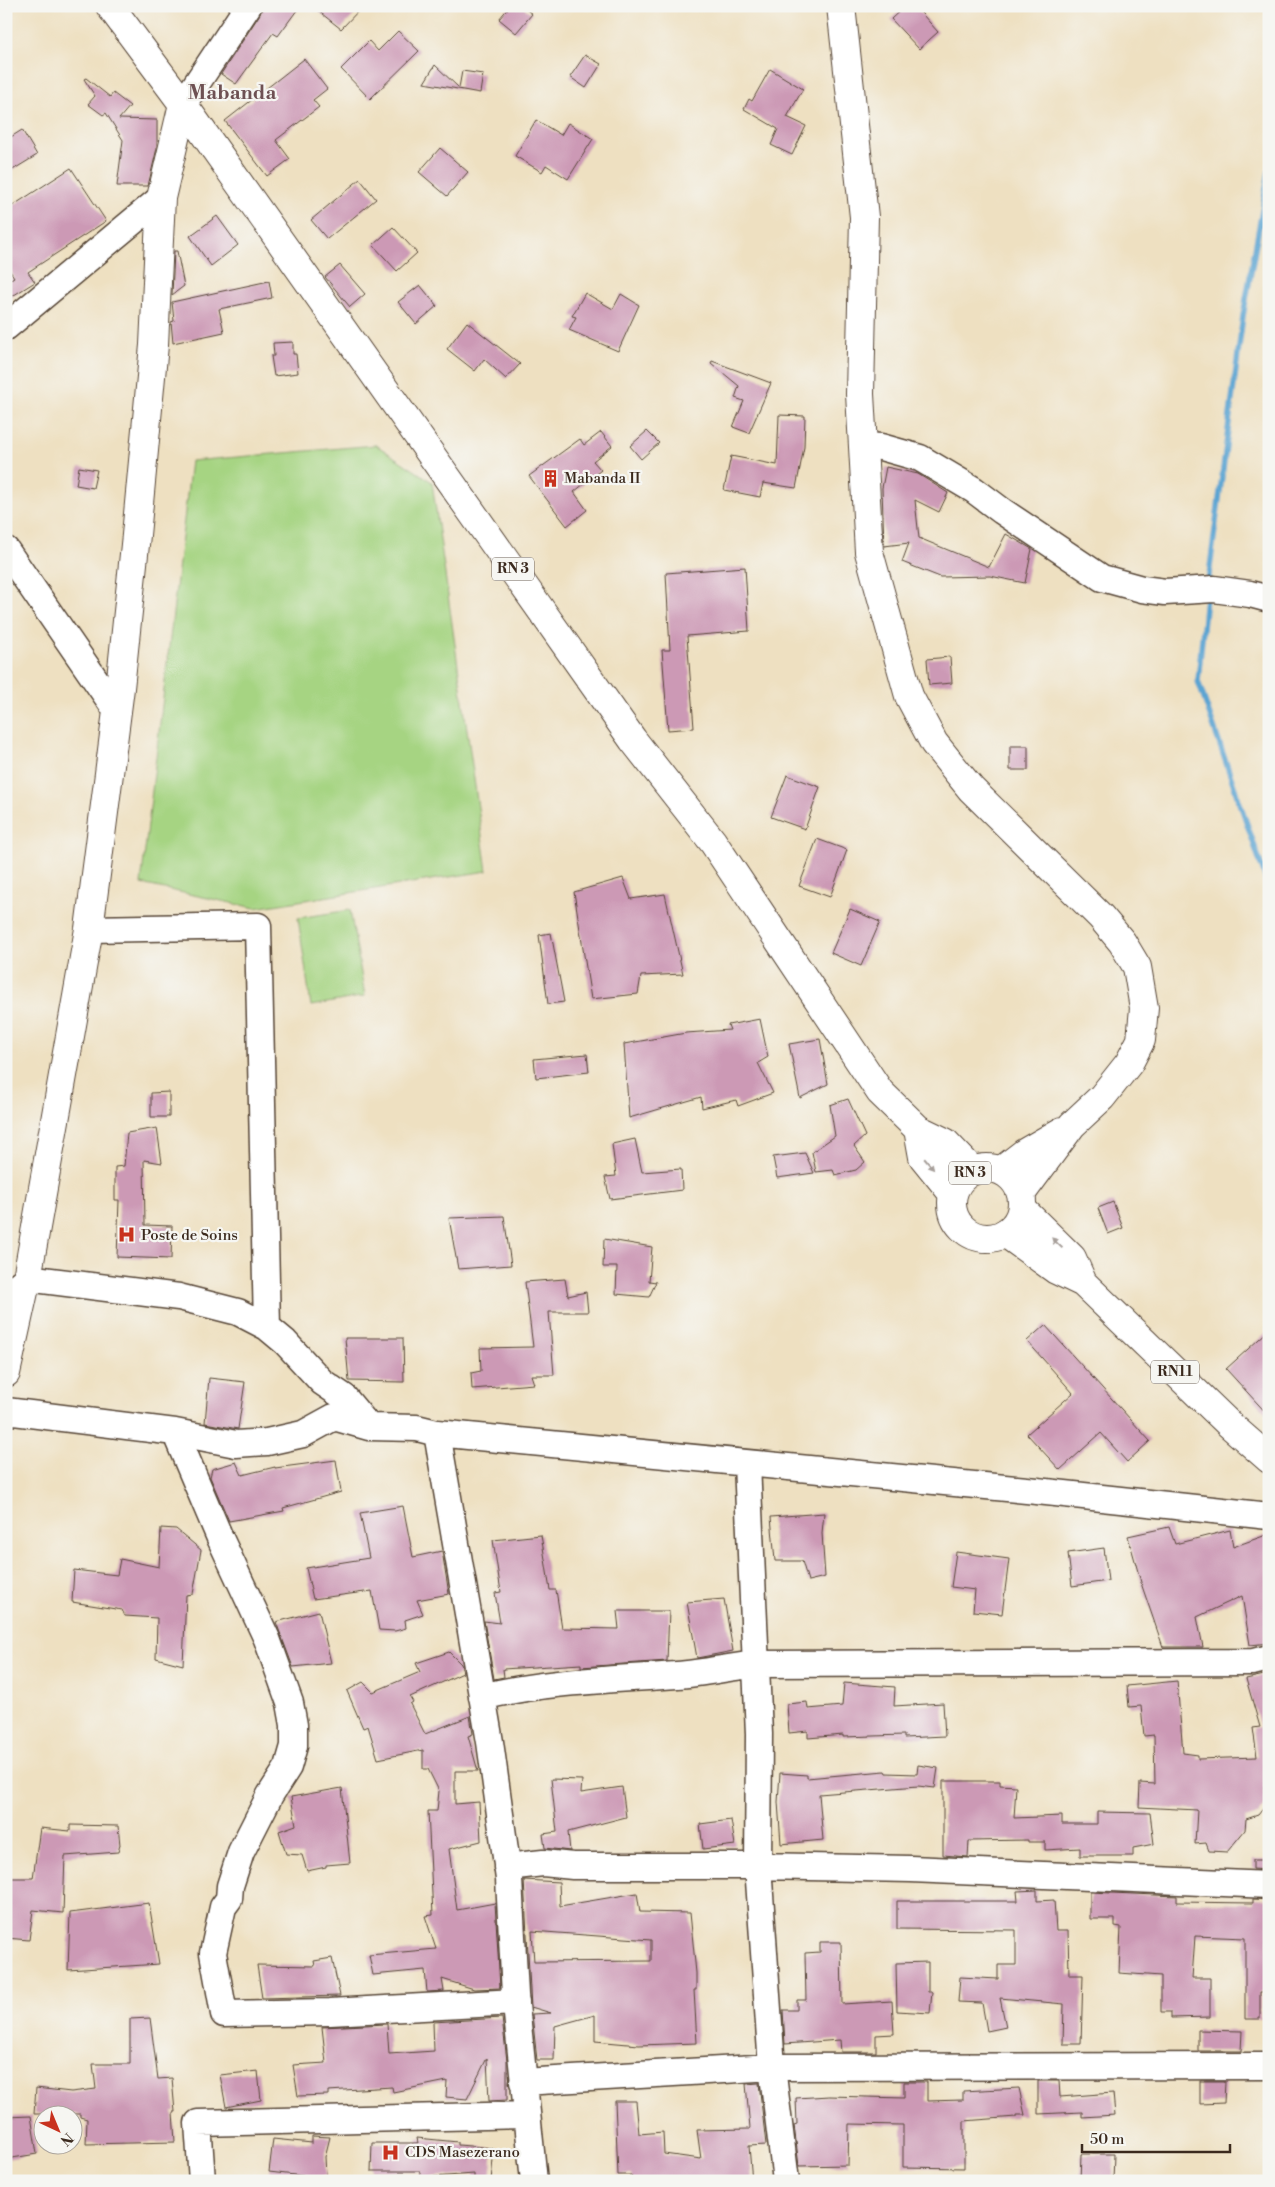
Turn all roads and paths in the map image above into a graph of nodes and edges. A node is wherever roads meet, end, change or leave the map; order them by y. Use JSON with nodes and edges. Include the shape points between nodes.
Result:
{"nodes":[{"id":1,"x":110,"y":6,"type":"edge"},
{"id":2,"x":248,"y":6,"type":"edge"},
{"id":3,"x":840,"y":6,"type":"edge"},
{"id":4,"x":183,"y":104,"type":"junction"},
{"id":5,"x":160,"y":198,"type":"junction"},
{"id":6,"x":6,"y":327,"type":"edge"},
{"id":7,"x":864,"y":446,"type":"junction"},
{"id":8,"x":6,"y":550,"type":"edge"},
{"id":9,"x":1269,"y":600,"type":"edge"},
{"id":10,"x":117,"y":711,"type":"junction"},
{"id":11,"x":90,"y":929,"type":"junction"},
{"id":12,"x":1072,"y":1125,"type":"junction"},
{"id":13,"x":918,"y":1129,"type":"junction"},
{"id":14,"x":1002,"y":1170,"type":"junction"},
{"id":15,"x":973,"y":1171,"type":"junction"},
{"id":16,"x":954,"y":1194,"type":"junction"},
{"id":17,"x":1022,"y":1202,"type":"junction"},
{"id":18,"x":1005,"y":1233,"type":"junction"},
{"id":19,"x":1083,"y":1283,"type":"junction"},
{"id":20,"x":17,"y":1286,"type":"edge"},
{"id":21,"x":267,"y":1327,"type":"junction"},
{"id":22,"x":6,"y":1373,"type":"edge"},
{"id":23,"x":6,"y":1411,"type":"edge"},
{"id":24,"x":369,"y":1427,"type":"junction"},
{"id":25,"x":175,"y":1432,"type":"junction"},
{"id":26,"x":437,"y":1433,"type":"junction"},
{"id":27,"x":1269,"y":1459,"type":"edge"},
{"id":28,"x":747,"y":1464,"type":"junction"},
{"id":29,"x":1269,"y":1516,"type":"edge"},
{"id":30,"x":1269,"y":1658,"type":"edge"},
{"id":31,"x":757,"y":1664,"type":"junction"},
{"id":32,"x":482,"y":1698,"type":"junction"},
{"id":33,"x":758,"y":1866,"type":"junction"},
{"id":34,"x":507,"y":1867,"type":"junction"},
{"id":35,"x":1269,"y":1885,"type":"edge"},
{"id":36,"x":516,"y":2002,"type":"junction"},
{"id":37,"x":1269,"y":2066,"type":"edge"},
{"id":38,"x":772,"y":2067,"type":"junction"},
{"id":39,"x":523,"y":2082,"type":"junction"},
{"id":40,"x":526,"y":2115,"type":"junction"},
{"id":41,"x":202,"y":2181,"type":"edge"},
{"id":42,"x":534,"y":2181,"type":"edge"},
{"id":43,"x":786,"y":2181,"type":"edge"}],
"edges":[{"from":1,"to":4,"type":"main road","number":"RN 3"},
{"from":2,"to":4,"type":"street"},
{"from":3,"to":7,"type":"main road","number":"RN 3","via":[[864,217],[860,394]]},
{"from":4,"to":5,"type":"main road"},
{"from":4,"to":13,"type":"main road","number":"RN 3","via":[[633,740],[713,842],[880,1092]]},
{"from":5,"to":6,"type":"street"},
{"from":5,"to":10,"type":"main road","via":[[154,345]]},
{"from":7,"to":9,"type":"street","via":[[920,458],[974,490],[1102,578],[1142,589],[1165,592],[1214,589]]},
{"from":7,"to":12,"type":"main road","number":"RN 3","via":[[869,552],[909,696],[934,743],[971,789],[1101,917],[1137,967],[1144,1008],[1141,1040],[1129,1063],[1102,1097]]},
{"from":8,"to":10,"type":"street"},
{"from":10,"to":11,"type":"main road"},
{"from":11,"to":20,"type":"main road"},
{"from":11,"to":21,"type":"street","via":[[258,926]]},
{"from":12,"to":14,"type":"main road","number":"RN 3"},
{"from":12,"to":17,"type":"main road","number":"RN 3"},
{"from":13,"to":15,"type":"main road","number":"RN 3","via":[[944,1142]]},
{"from":13,"to":16,"type":"main road","number":"RN 3","one_way":true,"via":[[923,1157]]},
{"from":14,"to":15,"type":"main road","number":"RN 3"},
{"from":14,"to":17,"type":"main road","number":"RN 3","via":[[1016,1182]]},
{"from":15,"to":16,"type":"main road","number":"RN 3","via":[[960,1180]]},
{"from":16,"to":18,"type":"main road","number":"RN 3","via":[[952,1206],[961,1227],[982,1238]]},
{"from":17,"to":18,"type":"main road","number":"RN 3","via":[[1016,1223]]},
{"from":19,"to":17,"type":"main road","number":"RN11","one_way":true,"via":[[1072,1258]]},
{"from":18,"to":19,"type":"main road","number":"RN11","via":[[1056,1270]]},
{"from":19,"to":27,"type":"main road","number":"RN11"},
{"from":20,"to":21,"type":"street","via":[[179,1297],[238,1312]]},
{"from":20,"to":22,"type":"main road"},
{"from":21,"to":24,"type":"street","via":[[322,1382],[344,1397]]},
{"from":23,"to":25,"type":"street"},
{"from":24,"to":25,"type":"street","via":[[334,1417],[303,1434],[236,1444]]},
{"from":24,"to":26,"type":"street","via":[[418,1428]]},
{"from":25,"to":36,"type":"street","via":[[267,1639],[290,1703],[294,1725],[294,1746],[288,1767],[270,1795],[242,1852],[229,1898],[223,1907],[213,1953],[224,2014]]},
{"from":26,"to":28,"type":"street"},
{"from":26,"to":32,"type":"street"},
{"from":28,"to":29,"type":"street"},
{"from":28,"to":31,"type":"street"},
{"from":30,"to":31,"type":"street","via":[[1253,1662]]},
{"from":31,"to":32,"type":"street","via":[[678,1675],[512,1689]]},
{"from":31,"to":33,"type":"street"},
{"from":32,"to":34,"type":"street"},
{"from":33,"to":34,"type":"street","via":[[573,1866],[543,1863]]},
{"from":33,"to":35,"type":"street","via":[[938,1870]]},
{"from":33,"to":38,"type":"street"},
{"from":34,"to":36,"type":"street"},
{"from":36,"to":39,"type":"street"},
{"from":37,"to":38,"type":"street"},
{"from":38,"to":39,"type":"street"},
{"from":38,"to":43,"type":"street"},
{"from":39,"to":40,"type":"street"},
{"from":40,"to":41,"type":"street","via":[[198,2123]]},
{"from":40,"to":42,"type":"street"}]}
